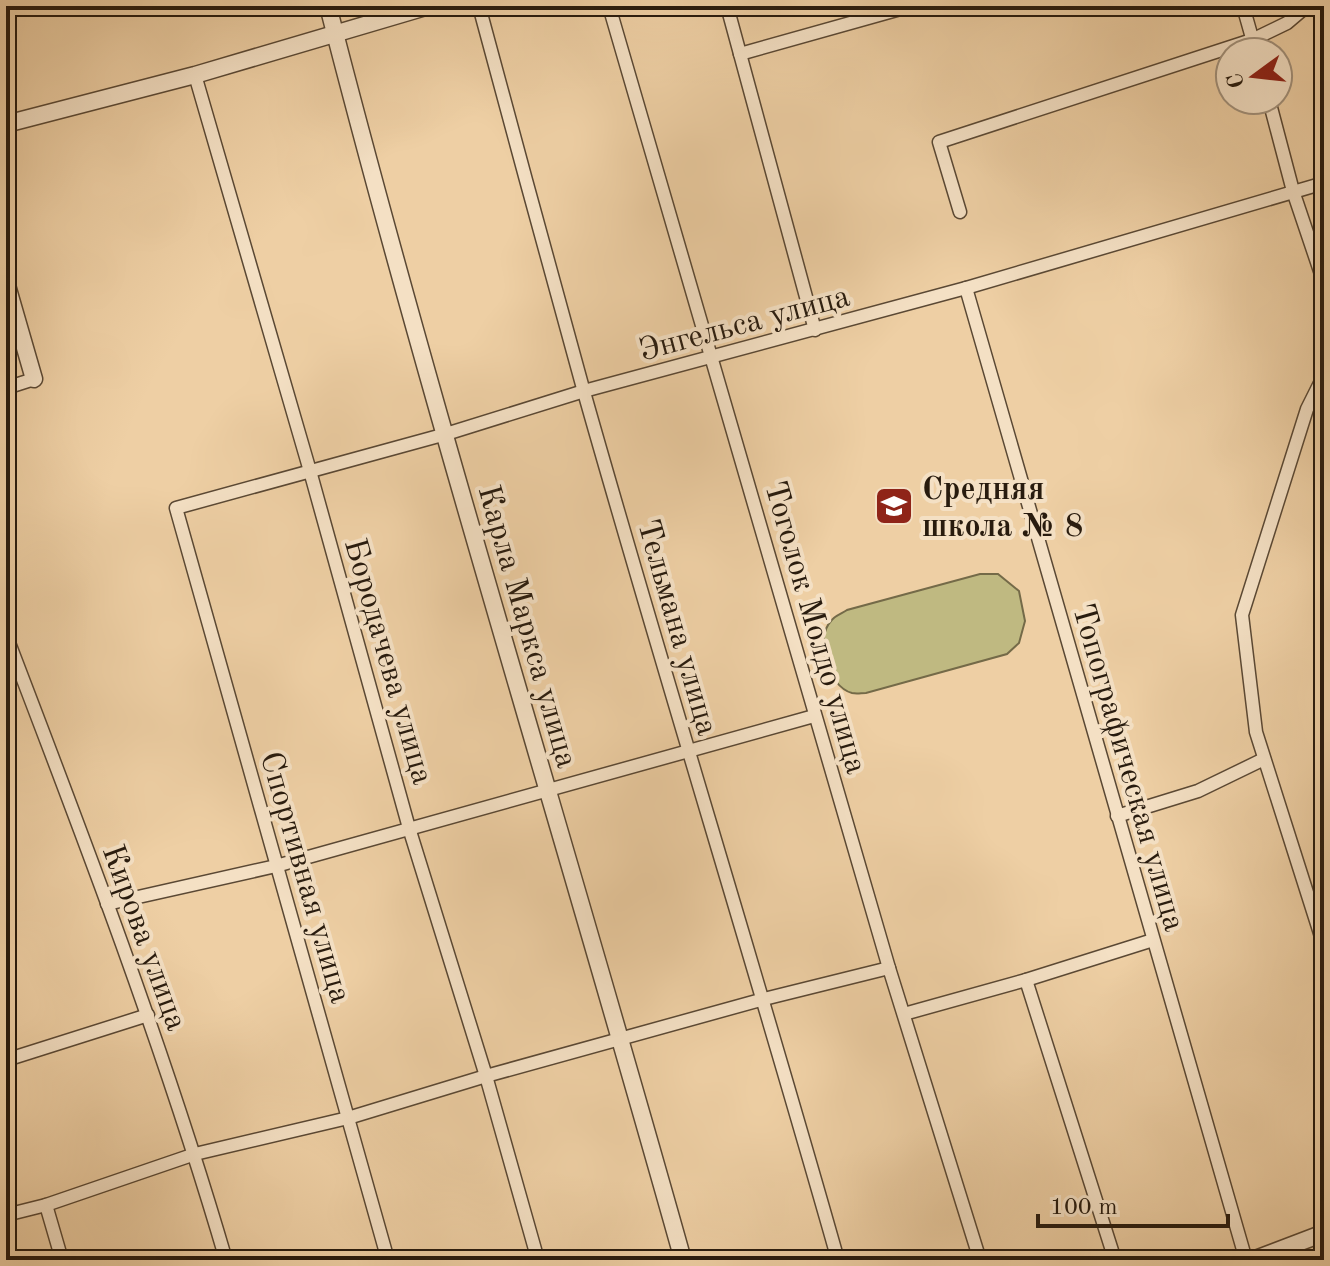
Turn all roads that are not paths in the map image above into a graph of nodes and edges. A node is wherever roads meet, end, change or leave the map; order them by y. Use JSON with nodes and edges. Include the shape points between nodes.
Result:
{"nodes":[{"id":1,"x":328,"y":6,"type":"edge"},
{"id":2,"x":429,"y":6,"type":"edge"},
{"id":3,"x":479,"y":6,"type":"edge"},
{"id":4,"x":609,"y":6,"type":"edge"},
{"id":5,"x":727,"y":6,"type":"edge"},
{"id":6,"x":911,"y":6,"type":"edge"},
{"id":7,"x":1243,"y":6,"type":"edge"},
{"id":8,"x":1307,"y":6,"type":"edge"},
{"id":9,"x":335,"y":33,"type":"junction"},
{"id":10,"x":1251,"y":36,"type":"edge"},
{"id":11,"x":1268,"y":36,"type":"edge"},
{"id":12,"x":740,"y":54,"type":"junction"},
{"id":13,"x":1214,"y":58,"type":"edge"},
{"id":14,"x":195,"y":75,"type":"junction"},
{"id":15,"x":1273,"y":116,"type":"edge"},
{"id":16,"x":6,"y":124,"type":"edge"},
{"id":17,"x":1324,"y":183,"type":"edge"},
{"id":18,"x":1293,"y":191,"type":"junction"},
{"id":19,"x":960,"y":212,"type":"dead end"},
{"id":20,"x":6,"y":282,"type":"edge"},
{"id":21,"x":1324,"y":283,"type":"edge"},
{"id":22,"x":966,"y":288,"type":"junction"},
{"id":23,"x":815,"y":330,"type":"junction"},
{"id":24,"x":713,"y":356,"type":"junction"},
{"id":25,"x":1324,"y":375,"type":"edge"},
{"id":26,"x":34,"y":379,"type":"joint"},
{"id":27,"x":6,"y":388,"type":"edge"},
{"id":28,"x":584,"y":391,"type":"junction"},
{"id":29,"x":446,"y":434,"type":"junction"},
{"id":30,"x":310,"y":471,"type":"junction"},
{"id":31,"x":176,"y":508,"type":"joint"},
{"id":32,"x":6,"y":635,"type":"edge"},
{"id":33,"x":814,"y":716,"type":"junction"},
{"id":34,"x":688,"y":750,"type":"junction"},
{"id":35,"x":1264,"y":759,"type":"junction"},
{"id":36,"x":546,"y":790,"type":"junction"},
{"id":37,"x":1117,"y":816,"type":"junction"},
{"id":38,"x":409,"y":828,"type":"junction"},
{"id":39,"x":276,"y":866,"type":"junction"},
{"id":40,"x":107,"y":904,"type":"junction"},
{"id":41,"x":1153,"y":940,"type":"junction"},
{"id":42,"x":1324,"y":946,"type":"edge"},
{"id":43,"x":889,"y":968,"type":"junction"},
{"id":44,"x":1026,"y":980,"type":"junction"},
{"id":45,"x":764,"y":999,"type":"junction"},
{"id":46,"x":904,"y":1014,"type":"junction"},
{"id":47,"x":148,"y":1015,"type":"junction"},
{"id":48,"x":622,"y":1040,"type":"junction"},
{"id":49,"x":6,"y":1060,"type":"edge"},
{"id":50,"x":486,"y":1076,"type":"junction"},
{"id":51,"x":348,"y":1118,"type":"junction"},
{"id":52,"x":195,"y":1154,"type":"junction"},
{"id":53,"x":46,"y":1205,"type":"junction"},
{"id":54,"x":6,"y":1215,"type":"edge"},
{"id":55,"x":1324,"y":1233,"type":"edge"},
{"id":56,"x":62,"y":1260,"type":"edge"},
{"id":57,"x":226,"y":1260,"type":"edge"},
{"id":58,"x":388,"y":1260,"type":"edge"},
{"id":59,"x":538,"y":1260,"type":"edge"},
{"id":60,"x":683,"y":1260,"type":"edge"},
{"id":61,"x":838,"y":1260,"type":"edge"},
{"id":62,"x":980,"y":1260,"type":"edge"},
{"id":63,"x":1115,"y":1260,"type":"edge"},
{"id":64,"x":1246,"y":1260,"type":"edge"},
{"id":65,"x":1253,"y":1260,"type":"edge"}],
"edges":[{"from":1,"to":9,"type":"street","name":"Карла Маркса улица"},
{"from":2,"to":9,"type":"street"},
{"from":3,"to":28,"type":"street","name":"Тельмана улица"},
{"from":4,"to":24,"type":"street","name":"Тоголок Молдо улица"},
{"from":5,"to":12,"type":"street"},
{"from":6,"to":12,"type":"street"},
{"from":7,"to":10,"type":"street"},
{"from":8,"to":11,"type":"street"},
{"from":9,"to":14,"type":"street"},
{"from":9,"to":29,"type":"street","name":"Карла Маркса улица"},
{"from":12,"to":23,"type":"street"},
{"from":13,"to":19,"type":"street","via":[[939,142]]},
{"from":14,"to":16,"type":"street"},
{"from":14,"to":30,"type":"street","name":"Бородачева улица"},
{"from":15,"to":18,"type":"street"},
{"from":17,"to":18,"type":"street","name":"Энгельса улица"},
{"from":18,"to":21,"type":"street"},
{"from":18,"to":22,"type":"street","name":"Энгельса улица"},
{"from":20,"to":26,"type":"street"},
{"from":22,"to":23,"type":"street","name":"Энгельса улица"},
{"from":22,"to":37,"type":"street","name":"Топографическая улица"},
{"from":23,"to":24,"type":"street","name":"Энгельса улица"},
{"from":24,"to":28,"type":"street","name":"Энгельса улица"},
{"from":24,"to":33,"type":"street","name":"Тоголок Молдо улица"},
{"from":25,"to":35,"type":"street","via":[[1307,409],[1242,615]]},
{"from":26,"to":27,"type":"street"},
{"from":28,"to":29,"type":"street","name":"Энгельса улица"},
{"from":28,"to":34,"type":"street","name":"Тельмана улица"},
{"from":29,"to":30,"type":"street","name":"Энгельса улица"},
{"from":29,"to":36,"type":"street","name":"Карла Маркса улица"},
{"from":30,"to":31,"type":"street","name":"Энгельса улица"},
{"from":30,"to":38,"type":"street","name":"Бородачева улица"},
{"from":31,"to":39,"type":"street","name":"Спортивная улица"},
{"from":32,"to":40,"type":"street","name":"Кирова улица"},
{"from":33,"to":34,"type":"street"},
{"from":33,"to":43,"type":"street","name":"Тоголок Молдо улица"},
{"from":34,"to":36,"type":"street"},
{"from":34,"to":45,"type":"street","name":"Тельмана улица"},
{"from":35,"to":37,"type":"street","via":[[1198,791]]},
{"from":35,"to":42,"type":"street"},
{"from":36,"to":38,"type":"street"},
{"from":36,"to":48,"type":"street","name":"Карла Маркса улица"},
{"from":37,"to":41,"type":"street","name":"Топографическая улица"},
{"from":38,"to":39,"type":"street"},
{"from":38,"to":50,"type":"street","name":"Бородачева улица"},
{"from":39,"to":40,"type":"street"},
{"from":39,"to":51,"type":"street","name":"Спортивная улица"},
{"from":40,"to":47,"type":"street","name":"Кирова улица"},
{"from":41,"to":44,"type":"street"},
{"from":41,"to":64,"type":"street","name":"Топографическая улица"},
{"from":43,"to":45,"type":"street"},
{"from":43,"to":46,"type":"street","name":"Тоголок Молдо улица"},
{"from":44,"to":46,"type":"street"},
{"from":44,"to":63,"type":"street"},
{"from":45,"to":48,"type":"street"},
{"from":45,"to":61,"type":"street","name":"Тельмана улица"},
{"from":46,"to":62,"type":"street","name":"Тоголок Молдо улица"},
{"from":47,"to":49,"type":"street"},
{"from":47,"to":52,"type":"street","name":"Кирова улица"},
{"from":48,"to":50,"type":"street"},
{"from":48,"to":60,"type":"street","name":"Карла Маркса улица"},
{"from":50,"to":51,"type":"street"},
{"from":50,"to":59,"type":"street","name":"Бородачева улица"},
{"from":51,"to":52,"type":"street"},
{"from":51,"to":58,"type":"street","name":"Спортивная улица"},
{"from":52,"to":53,"type":"street"},
{"from":52,"to":57,"type":"street","name":"Кирова улица"},
{"from":53,"to":54,"type":"street"},
{"from":53,"to":56,"type":"street"},
{"from":55,"to":65,"type":"street"}]}
